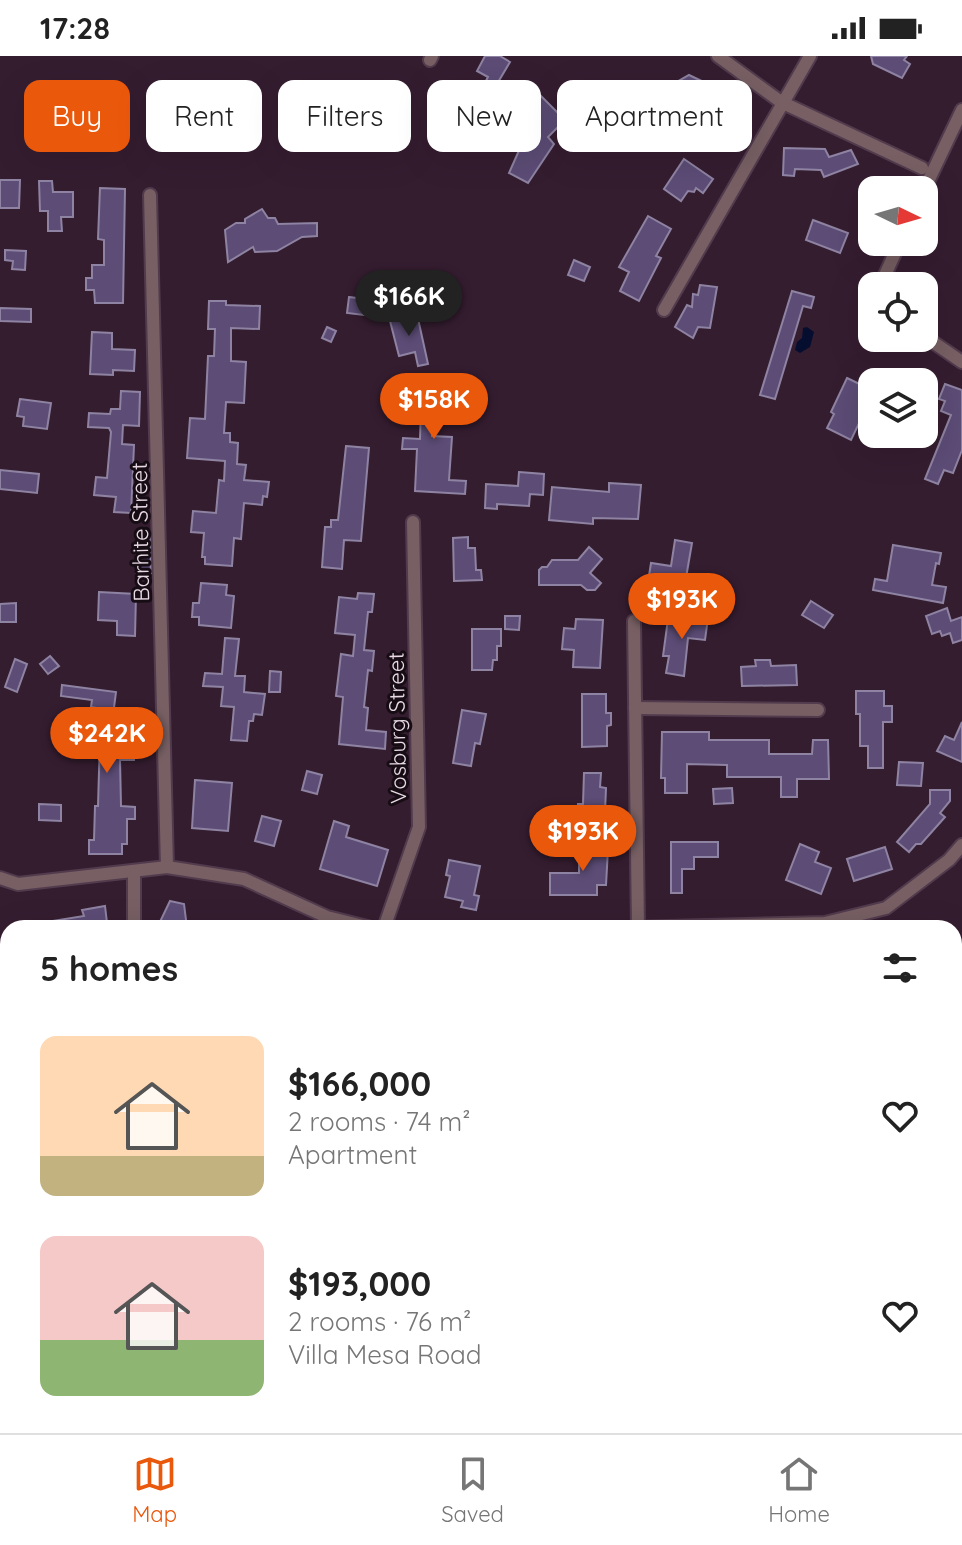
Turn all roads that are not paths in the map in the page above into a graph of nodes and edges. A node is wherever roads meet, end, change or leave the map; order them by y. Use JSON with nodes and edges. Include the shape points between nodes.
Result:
{"nodes":[{"id":1,"x":718,"y":56,"type":"edge"},
{"id":2,"x":810,"y":56,"type":"edge"},
{"id":3,"x":781,"y":102,"type":"junction"},
{"id":4,"x":962,"y":110,"type":"edge"},
{"id":5,"x":922,"y":168,"type":"dead end"},
{"id":6,"x":931,"y":176,"type":"edge"},
{"id":7,"x":150,"y":195,"type":"dead end"},
{"id":8,"x":664,"y":310,"type":"dead end"},
{"id":9,"x":938,"y":346,"type":"edge"},
{"id":10,"x":962,"y":362,"type":"edge"},
{"id":11,"x":413,"y":522,"type":"dead end"},
{"id":12,"x":634,"y":621,"type":"dead end"},
{"id":13,"x":635,"y":708,"type":"junction"},
{"id":14,"x":818,"y":710,"type":"dead end"},
{"id":15,"x":962,"y":845,"type":"edge"},
{"id":16,"x":167,"y":867,"type":"junction"},
{"id":17,"x":134,"y":871,"type":"junction"},
{"id":18,"x":0,"y":878,"type":"edge"},
{"id":19,"x":134,"y":920,"type":"edge"},
{"id":20,"x":339,"y":920,"type":"edge"},
{"id":21,"x":387,"y":920,"type":"edge"},
{"id":22,"x":638,"y":920,"type":"edge"},
{"id":23,"x":845,"y":920,"type":"edge"}],
"edges":[{"from":1,"to":3,"type":"street"},
{"from":2,"to":3,"type":"street"},
{"from":3,"to":5,"type":"street"},
{"from":3,"to":8,"type":"street"},
{"from":4,"to":6,"type":"street"},
{"from":7,"to":16,"type":"street","name":"Barhite Street"},
{"from":9,"to":10,"type":"street"},
{"from":11,"to":21,"type":"street","name":"Vosburg Street","via":[[419,827]]},
{"from":12,"to":13,"type":"street"},
{"from":13,"to":14,"type":"street"},
{"from":13,"to":22,"type":"street"},
{"from":15,"to":23,"type":"street","via":[[886,908]]},
{"from":16,"to":17,"type":"street"},
{"from":16,"to":20,"type":"street","via":[[244,879]]},
{"from":17,"to":18,"type":"street","via":[[18,884]]},
{"from":17,"to":19,"type":"street"}]}
